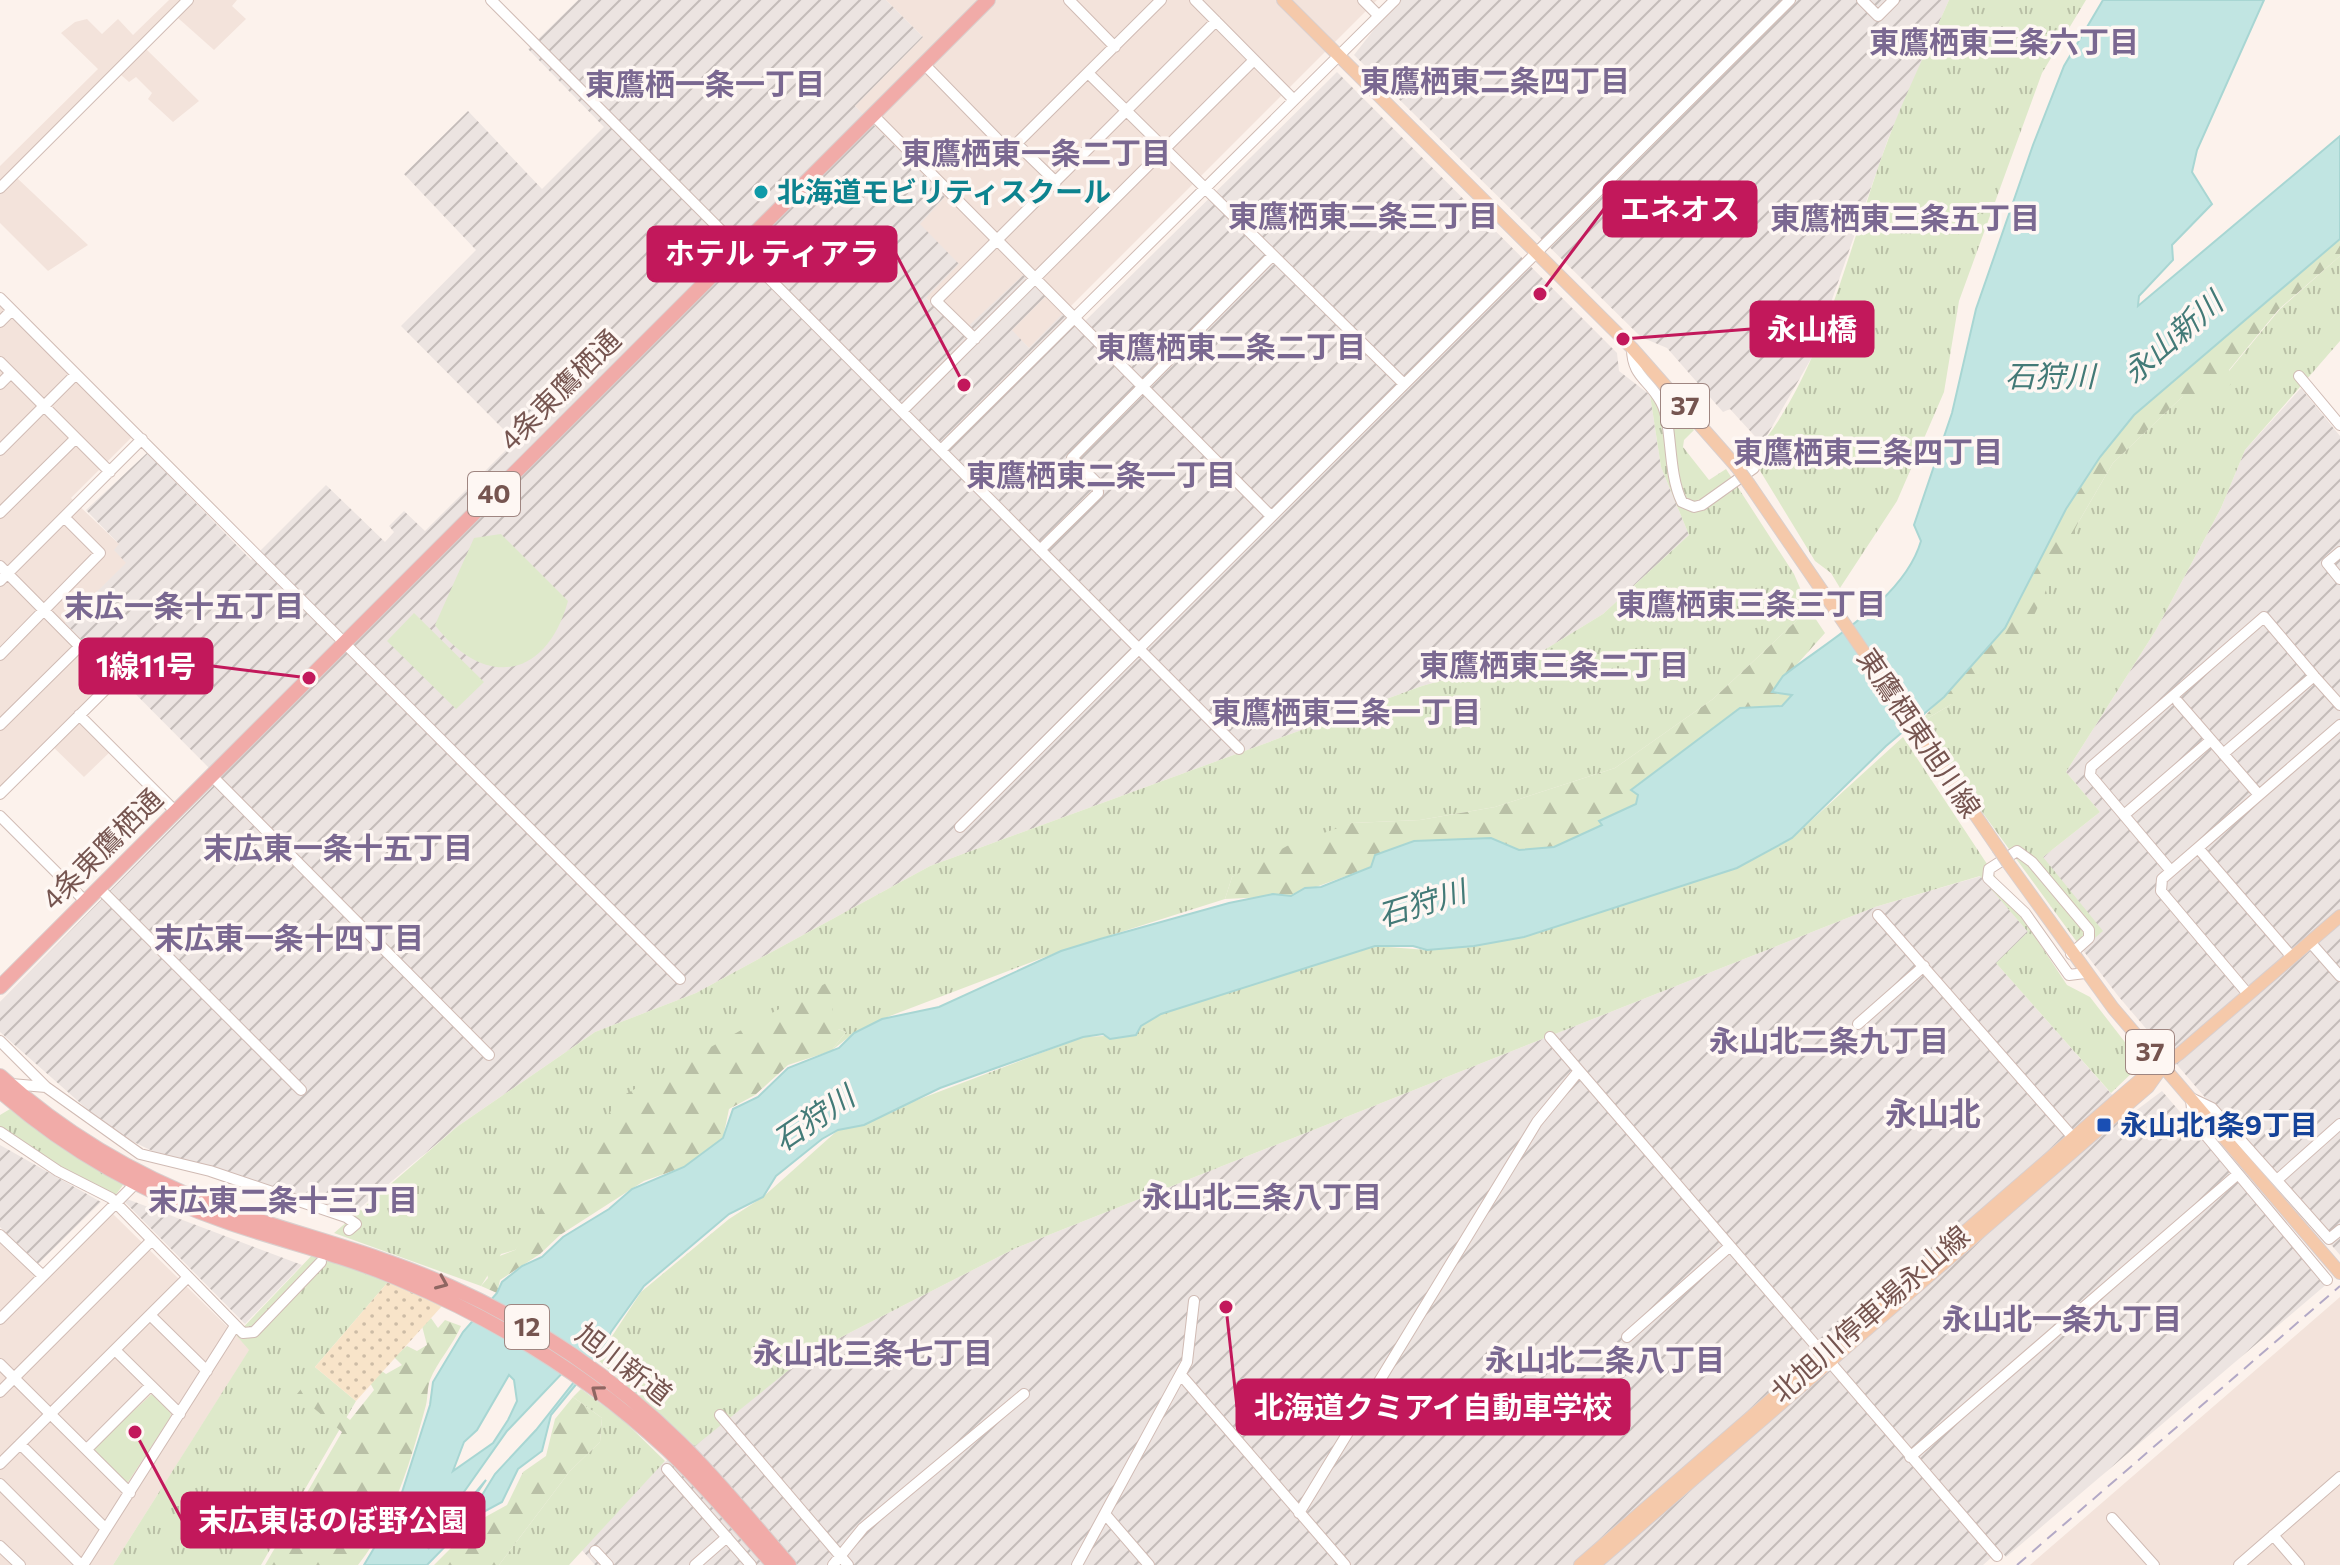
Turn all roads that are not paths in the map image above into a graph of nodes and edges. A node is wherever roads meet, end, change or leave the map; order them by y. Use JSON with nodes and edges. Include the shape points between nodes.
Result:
{"nodes":[{"id":1,"x":188,"y":0,"type":"edge"},
{"id":2,"x":491,"y":0,"type":"edge"},
{"id":3,"x":988,"y":0,"type":"edge"},
{"id":4,"x":1069,"y":0,"type":"edge"},
{"id":5,"x":1161,"y":0,"type":"edge"},
{"id":6,"x":1195,"y":0,"type":"edge"},
{"id":7,"x":1283,"y":0,"type":"edge"},
{"id":8,"x":1363,"y":0,"type":"edge"},
{"id":9,"x":1395,"y":0,"type":"edge"},
{"id":10,"x":1790,"y":0,"type":"edge"},
{"id":11,"x":1862,"y":0,"type":"edge"},
{"id":12,"x":1894,"y":0,"type":"edge"},
{"id":13,"x":1379,"y":16,"type":"junction"},
{"id":14,"x":1216,"y":21,"type":"junction"},
{"id":15,"x":1115,"y":47,"type":"junction"},
{"id":16,"x":1339,"y":56,"type":"junction"},
{"id":17,"x":1254,"y":60,"type":"junction"},
{"id":18,"x":924,"y":64,"type":"junction"},
{"id":19,"x":1088,"y":73,"type":"junction"},
{"id":20,"x":1294,"y":100,"type":"junction"},
{"id":21,"x":1127,"y":112,"type":"junction"},
{"id":22,"x":873,"y":115,"type":"junction"},
{"id":23,"x":1017,"y":144,"type":"junction"},
{"id":24,"x":1164,"y":150,"type":"junction"},
{"id":25,"x":1056,"y":182,"type":"junction"},
{"id":26,"x":0,"y":188,"type":"edge"},
{"id":27,"x":1204,"y":190,"type":"junction"},
{"id":28,"x":997,"y":242,"type":"junction"},
{"id":29,"x":739,"y":248,"type":"junction"},
{"id":30,"x":1536,"y":252,"type":"junction"},
{"id":31,"x":1273,"y":255,"type":"junction"},
{"id":32,"x":1035,"y":279,"type":"junction"},
{"id":33,"x":0,"y":298,"type":"edge"},
{"id":34,"x":12,"y":310,"type":"junction"},
{"id":35,"x":1075,"y":318,"type":"junction"},
{"id":36,"x":0,"y":322,"type":"edge"},
{"id":37,"x":975,"y":339,"type":"junction"},
{"id":38,"x":1632,"y":348,"type":"junction"},
{"id":39,"x":0,"y":362,"type":"edge"},
{"id":40,"x":11,"y":373,"type":"junction"},
{"id":41,"x":76,"y":374,"type":"junction"},
{"id":42,"x":2299,"y":376,"type":"dead end"},
{"id":43,"x":0,"y":384,"type":"edge"},
{"id":44,"x":1404,"y":384,"type":"junction"},
{"id":45,"x":1142,"y":386,"type":"junction"},
{"id":46,"x":44,"y":406,"type":"junction"},
{"id":47,"x":902,"y":411,"type":"junction"},
{"id":48,"x":2340,"y":425,"type":"edge"},
{"id":49,"x":76,"y":438,"type":"junction"},
{"id":50,"x":142,"y":439,"type":"junction"},
{"id":51,"x":0,"y":450,"type":"edge"},
{"id":52,"x":941,"y":450,"type":"junction"},
{"id":53,"x":1754,"y":468,"type":"dead end"},
{"id":54,"x":110,"y":472,"type":"junction"},
{"id":55,"x":0,"y":513,"type":"edge"},
{"id":56,"x":1271,"y":516,"type":"junction"},
{"id":57,"x":64,"y":517,"type":"junction"},
{"id":58,"x":1040,"y":550,"type":"junction"},
{"id":59,"x":2340,"y":552,"type":"edge"},
{"id":60,"x":3,"y":573,"type":"edge"},
{"id":61,"x":2340,"y":579,"type":"edge"},
{"id":62,"x":45,"y":611,"type":"junction"},
{"id":63,"x":345,"y":643,"type":"junction"},
{"id":64,"x":79,"y":647,"type":"junction"},
{"id":65,"x":1138,"y":648,"type":"junction"},
{"id":66,"x":0,"y":655,"type":"edge"},
{"id":67,"x":2314,"y":676,"type":"junction"},
{"id":68,"x":2178,"y":702,"type":"dead end"},
{"id":69,"x":2340,"y":705,"type":"edge"},
{"id":70,"x":79,"y":715,"type":"junction"},
{"id":71,"x":0,"y":725,"type":"edge"},
{"id":72,"x":2340,"y":725,"type":"edge"},
{"id":73,"x":2211,"y":740,"type":"junction"},
{"id":74,"x":1239,"y":749,"type":"dead end"},
{"id":75,"x":2223,"y":754,"type":"junction"},
{"id":76,"x":212,"y":776,"type":"junction"},
{"id":77,"x":0,"y":794,"type":"edge"},
{"id":78,"x":2259,"y":795,"type":"junction"},
{"id":79,"x":176,"y":812,"type":"junction"},
{"id":80,"x":2124,"y":815,"type":"junction"},
{"id":81,"x":0,"y":816,"type":"edge"},
{"id":82,"x":960,"y":827,"type":"dead end"},
{"id":83,"x":2198,"y":848,"type":"junction"},
{"id":84,"x":2171,"y":871,"type":"junction"},
{"id":85,"x":99,"y":888,"type":"junction"},
{"id":86,"x":86,"y":902,"type":"junction"},
{"id":87,"x":1878,"y":915,"type":"dead end"},
{"id":88,"x":2340,"y":916,"type":"edge"},
{"id":89,"x":2310,"y":942,"type":"junction"},
{"id":90,"x":2071,"y":954,"type":"junction"},
{"id":91,"x":2292,"y":957,"type":"junction"},
{"id":92,"x":1924,"y":966,"type":"junction"},
{"id":93,"x":2085,"y":973,"type":"junction"},
{"id":94,"x":2340,"y":976,"type":"edge"},
{"id":95,"x":680,"y":979,"type":"dead end"},
{"id":96,"x":0,"y":987,"type":"edge"},
{"id":97,"x":2248,"y":994,"type":"junction"},
{"id":98,"x":1858,"y":1024,"type":"dead end"},
{"id":99,"x":1550,"y":1037,"type":"dead end"},
{"id":100,"x":0,"y":1041,"type":"edge"},
{"id":101,"x":489,"y":1055,"type":"dead end"},
{"id":102,"x":2163,"y":1066,"type":"junction"},
{"id":103,"x":1578,"y":1072,"type":"junction"},
{"id":104,"x":46,"y":1087,"type":"junction"},
{"id":105,"x":301,"y":1090,"type":"dead end"},
{"id":106,"x":3,"y":1091,"type":"edge"},
{"id":107,"x":2191,"y":1098,"type":"junction"},
{"id":108,"x":2340,"y":1124,"type":"edge"},
{"id":109,"x":0,"y":1132,"type":"edge"},
{"id":110,"x":2077,"y":1142,"type":"junction"},
{"id":111,"x":149,"y":1157,"type":"junction"},
{"id":112,"x":2238,"y":1174,"type":"junction"},
{"id":113,"x":140,"y":1179,"type":"junction"},
{"id":114,"x":2277,"y":1180,"type":"junction"},
{"id":115,"x":116,"y":1205,"type":"junction"},
{"id":116,"x":349,"y":1230,"type":"dead end"},
{"id":117,"x":2340,"y":1230,"type":"edge"},
{"id":118,"x":150,"y":1242,"type":"junction"},
{"id":119,"x":3,"y":1243,"type":"edge"},
{"id":120,"x":1729,"y":1247,"type":"junction"},
{"id":121,"x":321,"y":1262,"type":"dead end"},
{"id":122,"x":2340,"y":1273,"type":"edge"},
{"id":123,"x":43,"y":1276,"type":"junction"},
{"id":124,"x":187,"y":1278,"type":"junction"},
{"id":125,"x":2327,"y":1280,"type":"dead end"},
{"id":126,"x":1194,"y":1301,"type":"dead end"},
{"id":127,"x":150,"y":1315,"type":"junction"},
{"id":128,"x":0,"y":1319,"type":"edge"},
{"id":129,"x":235,"y":1326,"type":"junction"},
{"id":130,"x":1627,"y":1337,"type":"dead end"},
{"id":131,"x":115,"y":1350,"type":"junction"},
{"id":132,"x":1826,"y":1359,"type":"junction"},
{"id":133,"x":0,"y":1364,"type":"edge"},
{"id":134,"x":207,"y":1371,"type":"junction"},
{"id":135,"x":1181,"y":1375,"type":"junction"},
{"id":136,"x":14,"y":1378,"type":"junction"},
{"id":137,"x":150,"y":1386,"type":"junction"},
{"id":138,"x":0,"y":1392,"type":"edge"},
{"id":139,"x":1024,"y":1394,"type":"dead end"},
{"id":140,"x":180,"y":1414,"type":"junction"},
{"id":141,"x":50,"y":1415,"type":"junction"},
{"id":142,"x":720,"y":1415,"type":"dead end"},
{"id":143,"x":20,"y":1444,"type":"junction"},
{"id":144,"x":87,"y":1449,"type":"junction"},
{"id":145,"x":1910,"y":1457,"type":"junction"},
{"id":146,"x":689,"y":1461,"type":"junction"},
{"id":147,"x":0,"y":1464,"type":"edge"},
{"id":148,"x":667,"y":1469,"type":"dead end"},
{"id":149,"x":2340,"y":1477,"type":"edge"},
{"id":150,"x":0,"y":1484,"type":"edge"},
{"id":151,"x":130,"y":1493,"type":"junction"},
{"id":152,"x":1299,"y":1513,"type":"junction"},
{"id":153,"x":1105,"y":1514,"type":"junction"},
{"id":154,"x":2112,"y":1518,"type":"dead end"},
{"id":155,"x":106,"y":1529,"type":"junction"},
{"id":156,"x":2273,"y":1535,"type":"junction"},
{"id":157,"x":727,"y":1537,"type":"junction"},
{"id":158,"x":0,"y":1546,"type":"edge"},
{"id":159,"x":595,"y":1551,"type":"dead end"},
{"id":160,"x":839,"y":1555,"type":"junction"},
{"id":161,"x":1997,"y":1556,"type":"dead end"},
{"id":162,"x":20,"y":1565,"type":"edge"},
{"id":163,"x":82,"y":1565,"type":"edge"},
{"id":164,"x":608,"y":1565,"type":"edge"},
{"id":165,"x":695,"y":1565,"type":"edge"},
{"id":166,"x":751,"y":1565,"type":"edge"},
{"id":167,"x":774,"y":1565,"type":"edge"},
{"id":168,"x":789,"y":1565,"type":"edge"},
{"id":169,"x":833,"y":1565,"type":"edge"},
{"id":170,"x":848,"y":1565,"type":"edge"},
{"id":171,"x":1077,"y":1565,"type":"edge"},
{"id":172,"x":1149,"y":1565,"type":"edge"},
{"id":173,"x":1345,"y":1565,"type":"edge"},
{"id":174,"x":1580,"y":1565,"type":"edge"},
{"id":175,"x":1594,"y":1565,"type":"edge"},
{"id":176,"x":2154,"y":1565,"type":"edge"},
{"id":177,"x":2239,"y":1565,"type":"edge"},
{"id":178,"x":2299,"y":1565,"type":"edge"}],
"edges":[{"from":1,"to":26,"type":"street"},
{"from":2,"to":29,"type":"street"},
{"from":3,"to":18,"type":"highway","name":"4条東鷹栖通","number":"40"},
{"from":4,"to":15,"type":"street"},
{"from":5,"to":15,"type":"street"},
{"from":6,"to":14,"type":"street"},
{"from":7,"to":16,"type":"main road","name":"東鷹栖東旭川線","number":"37"},
{"from":8,"to":13,"type":"street"},
{"from":9,"to":13,"type":"street"},
{"from":10,"to":30,"type":"street"},
{"from":11,"to":12,"type":"street","via":[[1878,16]]},
{"from":13,"to":16,"type":"street"},
{"from":14,"to":17,"type":"street"},
{"from":14,"to":21,"type":"street"},
{"from":15,"to":19,"type":"street"},
{"from":16,"to":20,"type":"street"},
{"from":16,"to":30,"type":"main road","name":"東鷹栖東旭川線","number":"37"},
{"from":17,"to":20,"type":"street"},
{"from":17,"to":24,"type":"street"},
{"from":18,"to":22,"type":"highway","name":"4条東鷹栖通","number":"40"},
{"from":18,"to":23,"type":"street","via":[[1009,151]]},
{"from":19,"to":21,"type":"street"},
{"from":19,"to":23,"type":"street"},
{"from":20,"to":27,"type":"street"},
{"from":21,"to":24,"type":"street"},
{"from":21,"to":25,"type":"street"},
{"from":22,"to":28,"type":"street"},
{"from":22,"to":29,"type":"highway","name":"4条東鷹栖通","number":"40"},
{"from":23,"to":25,"type":"street"},
{"from":24,"to":27,"type":"street"},
{"from":24,"to":32,"type":"street"},
{"from":25,"to":28,"type":"street"},
{"from":27,"to":31,"type":"street"},
{"from":27,"to":35,"type":"street"},
{"from":28,"to":32,"type":"street"},
{"from":28,"to":37,"type":"street","via":[[936,301]]},
{"from":29,"to":47,"type":"street"},
{"from":29,"to":63,"type":"highway","name":"4条東鷹栖通","number":"40"},
{"from":30,"to":38,"type":"main road","name":"東鷹栖東旭川線","number":"37"},
{"from":30,"to":44,"type":"street"},
{"from":31,"to":44,"type":"street"},
{"from":31,"to":45,"type":"street"},
{"from":32,"to":35,"type":"street"},
{"from":32,"to":37,"type":"street"},
{"from":33,"to":34,"type":"street"},
{"from":34,"to":36,"type":"street"},
{"from":34,"to":41,"type":"street"},
{"from":35,"to":45,"type":"street"},
{"from":35,"to":52,"type":"street"},
{"from":37,"to":47,"type":"street"},
{"from":38,"to":53,"type":"street","via":[[1632,365],[1663,404],[1682,502],[1702,505]]},
{"from":38,"to":90,"type":"main road","name":"東鷹栖東旭川線","number":"37","bridge":true,"via":[[1736,466]]},
{"from":39,"to":40,"type":"street"},
{"from":40,"to":43,"type":"street"},
{"from":40,"to":46,"type":"street"},
{"from":41,"to":46,"type":"street"},
{"from":41,"to":50,"type":"street"},
{"from":42,"to":48,"type":"street"},
{"from":44,"to":56,"type":"street"},
{"from":45,"to":56,"type":"street"},
{"from":45,"to":58,"type":"street","via":[[1072,458],[1097,483],[1098,493]]},
{"from":46,"to":49,"type":"street"},
{"from":46,"to":51,"type":"street"},
{"from":47,"to":52,"type":"street"},
{"from":49,"to":54,"type":"street"},
{"from":49,"to":55,"type":"street"},
{"from":50,"to":54,"type":"street"},
{"from":50,"to":63,"type":"street"},
{"from":52,"to":58,"type":"street"},
{"from":54,"to":57,"type":"street"},
{"from":56,"to":65,"type":"street"},
{"from":57,"to":60,"type":"street"},
{"from":57,"to":62,"type":"street","via":[[100,553]]},
{"from":58,"to":65,"type":"street"},
{"from":59,"to":61,"type":"street","via":[[2327,563]]},
{"from":60,"to":62,"type":"street"},
{"from":62,"to":64,"type":"street"},
{"from":62,"to":66,"type":"street"},
{"from":63,"to":76,"type":"highway","name":"4条東鷹栖通","number":"40"},
{"from":63,"to":95,"type":"street"},
{"from":64,"to":70,"type":"street","via":[[114,681]]},
{"from":64,"to":71,"type":"street"},
{"from":65,"to":74,"type":"street"},
{"from":65,"to":82,"type":"street"},
{"from":67,"to":69,"type":"street"},
{"from":67,"to":75,"type":"street"},
{"from":67,"to":80,"type":"street","via":[[2264,617],[2091,767],[2090,775]]},
{"from":68,"to":73,"type":"street"},
{"from":70,"to":77,"type":"street"},
{"from":70,"to":79,"type":"street"},
{"from":72,"to":78,"type":"street"},
{"from":73,"to":75,"type":"street"},
{"from":73,"to":80,"type":"street"},
{"from":75,"to":78,"type":"street"},
{"from":76,"to":79,"type":"highway","name":"4条東鷹栖通","number":"40"},
{"from":76,"to":101,"type":"street"},
{"from":78,"to":83,"type":"street"},
{"from":79,"to":85,"type":"highway","name":"4条東鷹栖通","number":"40"},
{"from":80,"to":84,"type":"street"},
{"from":81,"to":86,"type":"street"},
{"from":83,"to":84,"type":"street"},
{"from":83,"to":91,"type":"street"},
{"from":84,"to":97,"type":"street","via":[[2162,879],[2161,891]]},
{"from":85,"to":86,"type":"highway","name":"4条東鷹栖通","number":"40"},
{"from":85,"to":105,"type":"street"},
{"from":86,"to":96,"type":"highway","name":"4条東鷹栖通","number":"40"},
{"from":87,"to":92,"type":"street"},
{"from":88,"to":89,"type":"main road","name":"北旭川停車場永山線"},
{"from":89,"to":91,"type":"main road","name":"北旭川停車場永山線"},
{"from":89,"to":94,"type":"street"},
{"from":90,"to":93,"type":"main road","name":"東鷹栖東旭川線","number":"37"},
{"from":90,"to":93,"type":"street","via":[[2089,938],[2089,930],[2032,862],[2017,851],[1989,869],[1988,878],[2025,913],[2069,975]]},
{"from":91,"to":97,"type":"main road","name":"北旭川停車場永山線"},
{"from":92,"to":98,"type":"street"},
{"from":92,"to":110,"type":"street"},
{"from":93,"to":102,"type":"main road","name":"東鷹栖東旭川線","number":"37"},
{"from":97,"to":102,"type":"main road","name":"北旭川停車場永山線"},
{"from":99,"to":103,"type":"street"},
{"from":100,"to":104,"type":"street"},
{"from":102,"to":107,"type":"main road","name":"東鷹栖東旭川線","number":"37"},
{"from":102,"to":110,"type":"main road","name":"北旭川停車場永山線","via":[[2141,1079]]},
{"from":103,"to":120,"type":"street"},
{"from":103,"to":152,"type":"street","via":[[1537,1122]]},
{"from":104,"to":106,"type":"street"},
{"from":104,"to":111,"type":"street"},
{"from":106,"to":113,"type":"highway","name":"旭川新道","number":"12","via":[[68,1143]]},
{"from":107,"to":112,"type":"street","via":[[2193,1120]]},
{"from":107,"to":114,"type":"street","via":[[2212,1108]]},
{"from":107,"to":122,"type":"main road","name":"東鷹栖東旭川線","number":"37"},
{"from":108,"to":114,"type":"street"},
{"from":109,"to":115,"type":"street"},
{"from":110,"to":132,"type":"main road","name":"北旭川停車場永山線"},
{"from":111,"to":113,"type":"street"},
{"from":111,"to":116,"type":"street","via":[[210,1171],[346,1217],[356,1224]]},
{"from":112,"to":125,"type":"street"},
{"from":112,"to":145,"type":"street"},
{"from":113,"to":115,"type":"street"},
{"from":113,"to":146,"type":"highway","name":"旭川新道","number":"12","via":[[233,1224],[365,1258],[519,1339],[667,1440]]},
{"from":114,"to":117,"type":"street","via":[[2329,1239]]},
{"from":115,"to":118,"type":"street"},
{"from":115,"to":123,"type":"street"},
{"from":118,"to":124,"type":"street"},
{"from":118,"to":136,"type":"street"},
{"from":119,"to":123,"type":"street"},
{"from":120,"to":130,"type":"street"},
{"from":120,"to":132,"type":"street"},
{"from":121,"to":129,"type":"street","via":[[254,1332],[243,1333]]},
{"from":123,"to":128,"type":"street"},
{"from":124,"to":127,"type":"street"},
{"from":124,"to":129,"type":"street"},
{"from":126,"to":135,"type":"street"},
{"from":127,"to":131,"type":"street"},
{"from":127,"to":134,"type":"street"},
{"from":129,"to":134,"type":"street"},
{"from":131,"to":137,"type":"street"},
{"from":131,"to":141,"type":"street"},
{"from":132,"to":145,"type":"street"},
{"from":132,"to":174,"type":"main road","name":"北旭川停車場永山線"},
{"from":132,"to":175,"type":"main road","name":"北旭川停車場永山線"},
{"from":133,"to":136,"type":"street"},
{"from":134,"to":140,"type":"street"},
{"from":135,"to":152,"type":"street"},
{"from":135,"to":153,"type":"street"},
{"from":136,"to":138,"type":"street"},
{"from":136,"to":141,"type":"street"},
{"from":137,"to":140,"type":"street"},
{"from":137,"to":144,"type":"street"},
{"from":139,"to":160,"type":"street","via":[[863,1528]]},
{"from":140,"to":151,"type":"street"},
{"from":141,"to":143,"type":"street"},
{"from":141,"to":144,"type":"street"},
{"from":142,"to":160,"type":"street"},
{"from":143,"to":147,"type":"street"},
{"from":143,"to":155,"type":"street"},
{"from":144,"to":151,"type":"street"},
{"from":145,"to":161,"type":"street"},
{"from":146,"to":167,"type":"highway","name":"旭川新道","number":"12"},
{"from":146,"to":168,"type":"highway","name":"旭川新道","number":"12"},
{"from":148,"to":157,"type":"street"},
{"from":149,"to":156,"type":"street"},
{"from":150,"to":163,"type":"street"},
{"from":151,"to":155,"type":"street"},
{"from":152,"to":173,"type":"street"},
{"from":153,"to":171,"type":"street"},
{"from":153,"to":172,"type":"street"},
{"from":154,"to":176,"type":"street"},
{"from":155,"to":163,"type":"street"},
{"from":156,"to":177,"type":"street"},
{"from":156,"to":178,"type":"street"},
{"from":157,"to":165,"type":"street"},
{"from":157,"to":166,"type":"street"},
{"from":158,"to":162,"type":"street"},
{"from":159,"to":164,"type":"street"},
{"from":160,"to":169,"type":"street"},
{"from":160,"to":170,"type":"street"}]}
